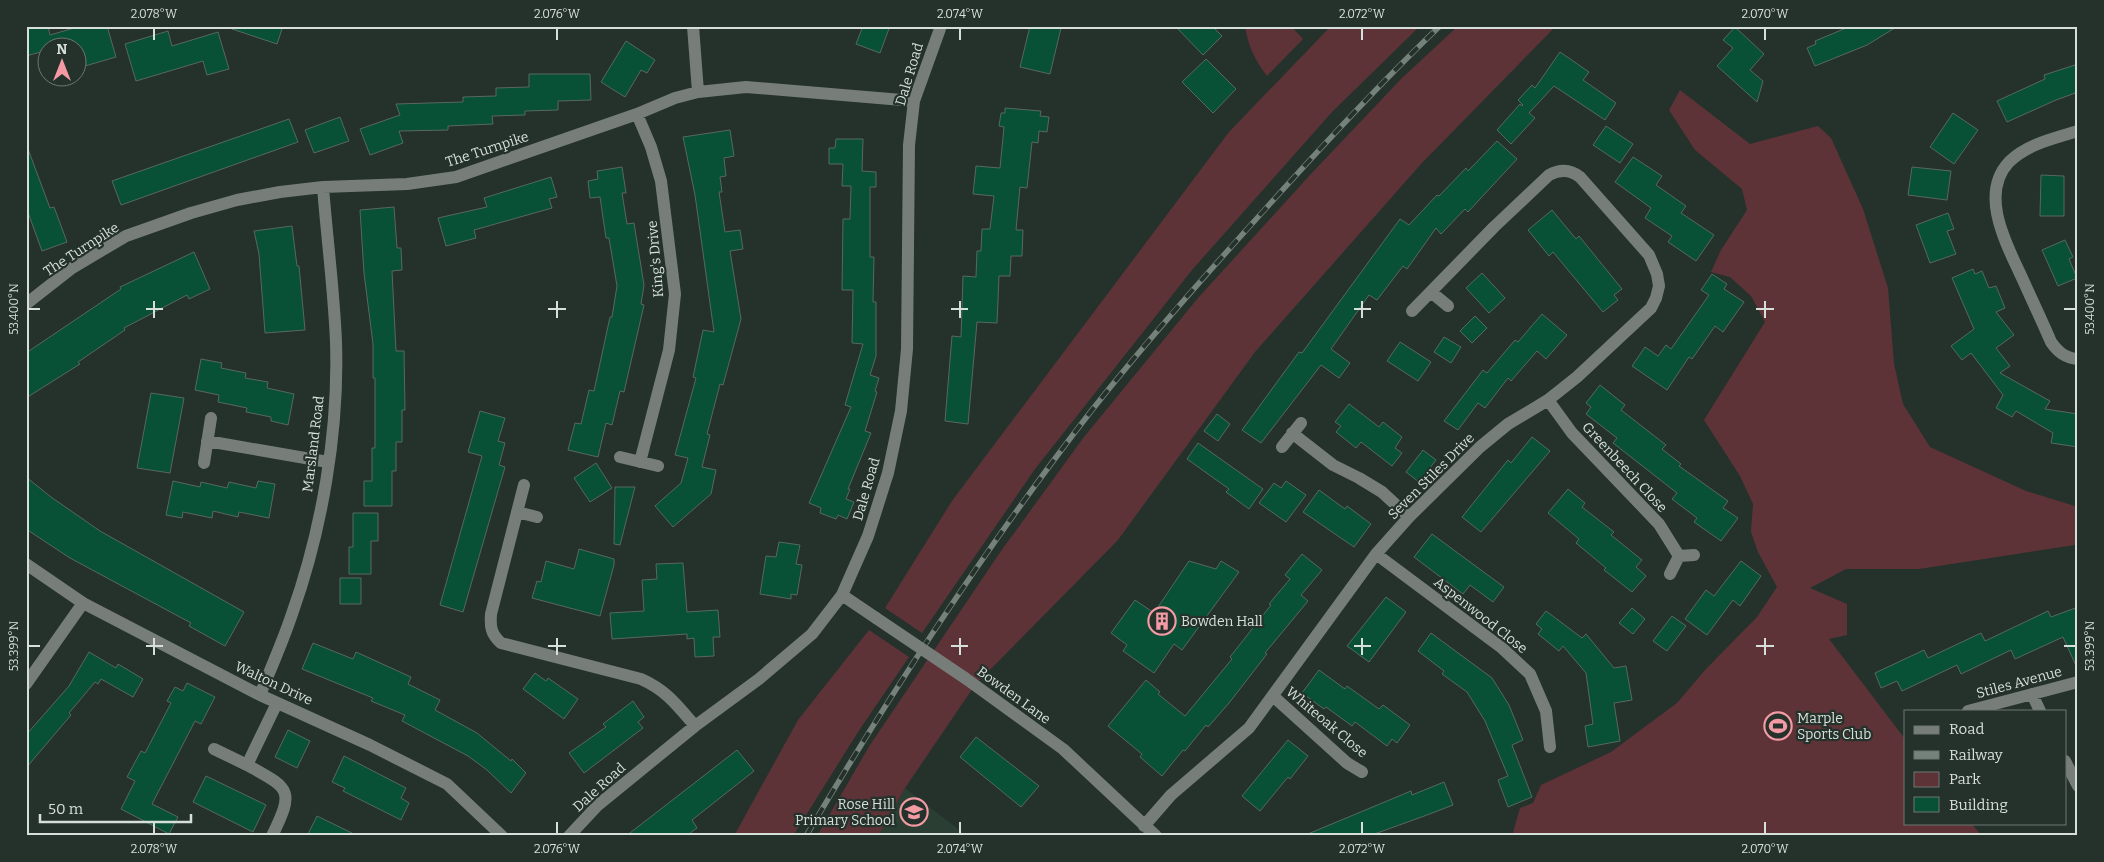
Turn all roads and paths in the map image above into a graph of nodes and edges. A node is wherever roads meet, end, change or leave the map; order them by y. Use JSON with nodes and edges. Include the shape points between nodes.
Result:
{"nodes":[{"id":1,"x":693,"y":26,"type":"edge"},
{"id":2,"x":940,"y":26,"type":"edge"},
{"id":3,"x":698,"y":92,"type":"junction"},
{"id":4,"x":914,"y":101,"type":"junction"},
{"id":5,"x":637,"y":114,"type":"junction"},
{"id":6,"x":2078,"y":131,"type":"edge"},
{"id":7,"x":323,"y":188,"type":"junction"},
{"id":8,"x":1430,"y":292,"type":"junction"},
{"id":9,"x":28,"y":298,"type":"edge"},
{"id":10,"x":1448,"y":306,"type":"dead end"},
{"id":11,"x":1412,"y":312,"type":"dead end"},
{"id":12,"x":2078,"y":359,"type":"edge"},
{"id":13,"x":1548,"y":400,"type":"junction"},
{"id":14,"x":211,"y":418,"type":"dead end"},
{"id":15,"x":1301,"y":423,"type":"dead end"},
{"id":16,"x":1292,"y":433,"type":"junction"},
{"id":17,"x":207,"y":442,"type":"junction"},
{"id":18,"x":1282,"y":447,"type":"dead end"},
{"id":19,"x":620,"y":457,"type":"dead end"},
{"id":20,"x":328,"y":462,"type":"junction"},
{"id":21,"x":640,"y":462,"type":"junction"},
{"id":22,"x":204,"y":463,"type":"dead end"},
{"id":23,"x":658,"y":466,"type":"dead end"},
{"id":24,"x":524,"y":485,"type":"dead end"},
{"id":25,"x":517,"y":512,"type":"junction"},
{"id":26,"x":537,"y":517,"type":"dead end"},
{"id":27,"x":1409,"y":517,"type":"junction"},
{"id":28,"x":1376,"y":554,"type":"junction"},
{"id":29,"x":1694,"y":555,"type":"dead end"},
{"id":30,"x":1679,"y":556,"type":"junction"},
{"id":31,"x":26,"y":564,"type":"edge"},
{"id":32,"x":1670,"y":574,"type":"dead end"},
{"id":33,"x":842,"y":595,"type":"junction"},
{"id":34,"x":83,"y":603,"type":"junction"},
{"id":35,"x":2078,"y":682,"type":"edge"},
{"id":36,"x":26,"y":684,"type":"edge"},
{"id":37,"x":2032,"y":694,"type":"junction"},
{"id":38,"x":260,"y":695,"type":"junction"},
{"id":39,"x":1273,"y":696,"type":"junction"},
{"id":40,"x":277,"y":702,"type":"junction"},
{"id":41,"x":1972,"y":710,"type":"edge"},
{"id":42,"x":2040,"y":710,"type":"edge"},
{"id":43,"x":695,"y":726,"type":"junction"},
{"id":44,"x":1550,"y":747,"type":"dead end"},
{"id":45,"x":214,"y":749,"type":"dead end"},
{"id":46,"x":2066,"y":763,"type":"edge"},
{"id":47,"x":247,"y":765,"type":"junction"},
{"id":48,"x":1362,"y":772,"type":"dead end"},
{"id":49,"x":2078,"y":786,"type":"edge"},
{"id":50,"x":1144,"y":826,"type":"junction"},
{"id":51,"x":272,"y":836,"type":"edge"},
{"id":52,"x":502,"y":836,"type":"edge"},
{"id":53,"x":568,"y":836,"type":"edge"},
{"id":54,"x":1156,"y":836,"type":"edge"}],
"edges":[{"from":1,"to":3,"type":"street"},
{"from":2,"to":4,"type":"street","name":"Dale Road"},
{"from":3,"to":4,"type":"street","name":"The Turnpike","via":[[746,87]]},
{"from":3,"to":5,"type":"street","name":"The Turnpike"},
{"from":4,"to":33,"type":"street","name":"Dale Road","via":[[908,145],[907,349],[901,411],[888,473],[868,536]]},
{"from":5,"to":7,"type":"street","name":"The Turnpike","via":[[456,177],[408,184]]},
{"from":5,"to":21,"type":"street","name":"King's Drive","via":[[651,147],[660,181],[675,294],[669,350]]},
{"from":6,"to":12,"type":"street","via":[[2042,142],[2009,163],[1999,178],[1996,198],[2004,235],[2051,342],[2058,352]]},
{"from":7,"to":9,"type":"street","name":"The Turnpike","via":[[237,200],[126,236]]},
{"from":7,"to":20,"type":"street","name":"Marsland Road","via":[[336,343]]},
{"from":8,"to":10,"type":"street"},
{"from":8,"to":11,"type":"street","name":"Seven Stiles Drive"},
{"from":8,"to":13,"type":"street","name":"Seven Stiles Drive","via":[[1549,175],[1566,165],[1580,177],[1649,254],[1659,286],[1651,308],[1578,377]]},
{"from":13,"to":27,"type":"street","name":"Seven Stiles Drive","via":[[1508,424],[1480,447]]},
{"from":13,"to":30,"type":"street","name":"Greenbeech Close","via":[[1572,433],[1659,524]]},
{"from":14,"to":17,"type":"street"},
{"from":15,"to":16,"type":"street"},
{"from":16,"to":18,"type":"street"},
{"from":16,"to":27,"type":"street","via":[[1333,465],[1382,492]]},
{"from":17,"to":20,"type":"street"},
{"from":17,"to":22,"type":"street"},
{"from":19,"to":21,"type":"street"},
{"from":20,"to":38,"type":"street","name":"Marsland Road","via":[[318,527],[295,604]]},
{"from":21,"to":23,"type":"street"},
{"from":24,"to":25,"type":"street"},
{"from":25,"to":26,"type":"street"},
{"from":25,"to":43,"type":"street","via":[[491,614],[493,636],[501,643],[649,682],[670,696]]},
{"from":27,"to":28,"type":"street","name":"Seven Stiles Drive"},
{"from":28,"to":39,"type":"street","name":"Seven Stiles Drive"},
{"from":28,"to":44,"type":"street","name":"Aspenwood Close","via":[[1502,648],[1530,674],[1546,711]]},
{"from":29,"to":30,"type":"street"},
{"from":30,"to":32,"type":"street"},
{"from":31,"to":34,"type":"street","name":"Walton Drive"},
{"from":33,"to":43,"type":"street","name":"Dale Road","via":[[812,634],[759,679]]},
{"from":33,"to":50,"type":"street","name":"Bowden Lane","bridge":true,"via":[[1063,749]]},
{"from":34,"to":36,"type":"street"},
{"from":34,"to":38,"type":"street","name":"Walton Drive"},
{"from":35,"to":37,"type":"street","name":"Stiles Avenue"},
{"from":37,"to":41,"type":"street","name":"Stiles Avenue"},
{"from":37,"to":42,"type":"street"},
{"from":38,"to":40,"type":"street","name":"Walton Drive"},
{"from":39,"to":48,"type":"street","name":"Whiteoak Close","via":[[1347,763]]},
{"from":39,"to":50,"type":"street","name":"Seven Stiles Drive","via":[[1249,728],[1171,795]]},
{"from":40,"to":47,"type":"street"},
{"from":40,"to":52,"type":"street","name":"Walton Drive","via":[[446,784]]},
{"from":43,"to":53,"type":"street","name":"Dale Road","via":[[598,804]]},
{"from":45,"to":47,"type":"street"},
{"from":46,"to":49,"type":"street"},
{"from":47,"to":51,"type":"street","via":[[276,781],[286,794],[285,809]]},
{"from":50,"to":54,"type":"street","name":"Bowden Lane"}]}
